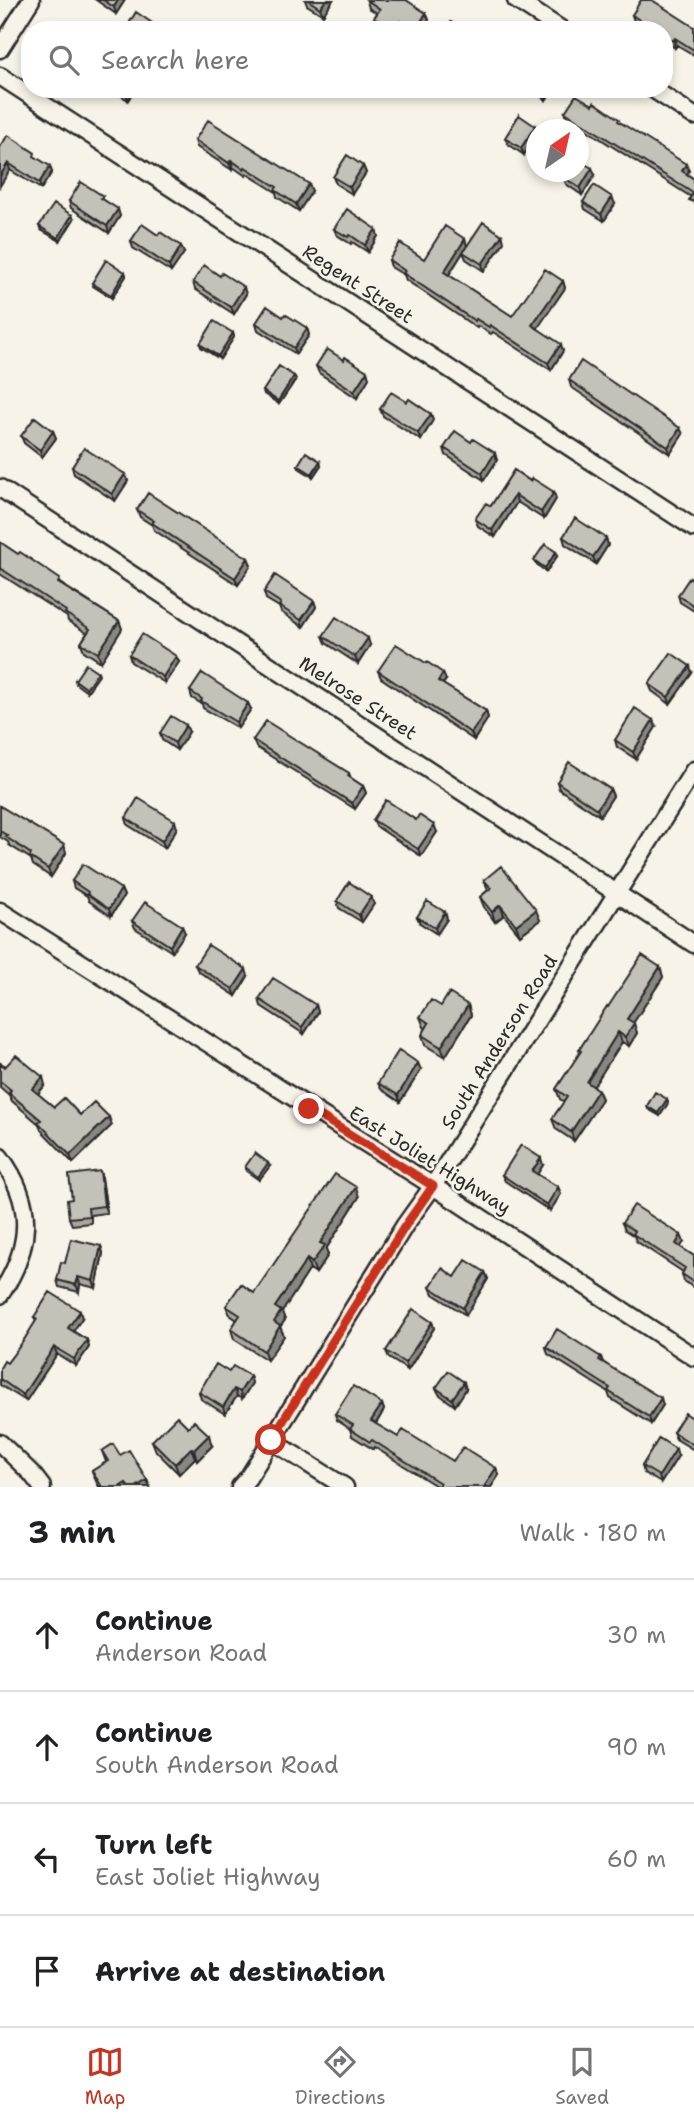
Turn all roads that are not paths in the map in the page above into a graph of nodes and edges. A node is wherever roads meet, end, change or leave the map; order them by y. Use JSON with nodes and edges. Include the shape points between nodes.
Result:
{"nodes":[{"id":1,"x":31,"y":0,"type":"edge"},
{"id":2,"x":516,"y":0,"type":"edge"},
{"id":3,"x":548,"y":21,"type":"edge"},
{"id":4,"x":0,"y":48,"type":"edge"},
{"id":5,"x":0,"y":76,"type":"edge"},
{"id":6,"x":21,"y":90,"type":"edge"},
{"id":7,"x":34,"y":98,"type":"edge"},
{"id":8,"x":667,"y":98,"type":"edge"},
{"id":9,"x":694,"y":116,"type":"edge"},
{"id":10,"x":0,"y":488,"type":"edge"},
{"id":11,"x":694,"y":528,"type":"edge"},
{"id":12,"x":694,"y":770,"type":"edge"},
{"id":13,"x":617,"y":894,"type":"junction"},
{"id":14,"x":0,"y":911,"type":"edge"},
{"id":15,"x":694,"y":944,"type":"edge"},
{"id":16,"x":0,"y":1157,"type":"edge"},
{"id":17,"x":433,"y":1186,"type":"junction"},
{"id":18,"x":0,"y":1296,"type":"edge"},
{"id":19,"x":694,"y":1357,"type":"edge"},
{"id":20,"x":271,"y":1440,"type":"junction"},
{"id":21,"x":0,"y":1443,"type":"edge"},
{"id":22,"x":42,"y":1487,"type":"edge"},
{"id":23,"x":240,"y":1487,"type":"edge"},
{"id":24,"x":345,"y":1487,"type":"edge"}],
"edges":[{"from":1,"to":4,"type":"street"},
{"from":2,"to":3,"type":"street"},
{"from":5,"to":6,"type":"street","name":"Regent Street"},
{"from":7,"to":11,"type":"street","name":"Regent Street"},
{"from":8,"to":9,"type":"street"},
{"from":10,"to":13,"type":"street","name":"Melrose Street"},
{"from":12,"to":13,"type":"street","name":"South Anderson Road"},
{"from":13,"to":15,"type":"street","name":"Melrose Street"},
{"from":13,"to":17,"type":"street","name":"South Anderson Road"},
{"from":14,"to":17,"type":"street","name":"East Joliet Highway"},
{"from":16,"to":18,"type":"street","via":[[18,1184],[25,1219],[18,1262]]},
{"from":17,"to":19,"type":"street","name":"East Joliet Highway"},
{"from":17,"to":20,"type":"street","name":"South Anderson Road"},
{"from":20,"to":23,"type":"street","name":"South Anderson Road"},
{"from":20,"to":24,"type":"street"},
{"from":21,"to":22,"type":"street"}]}
